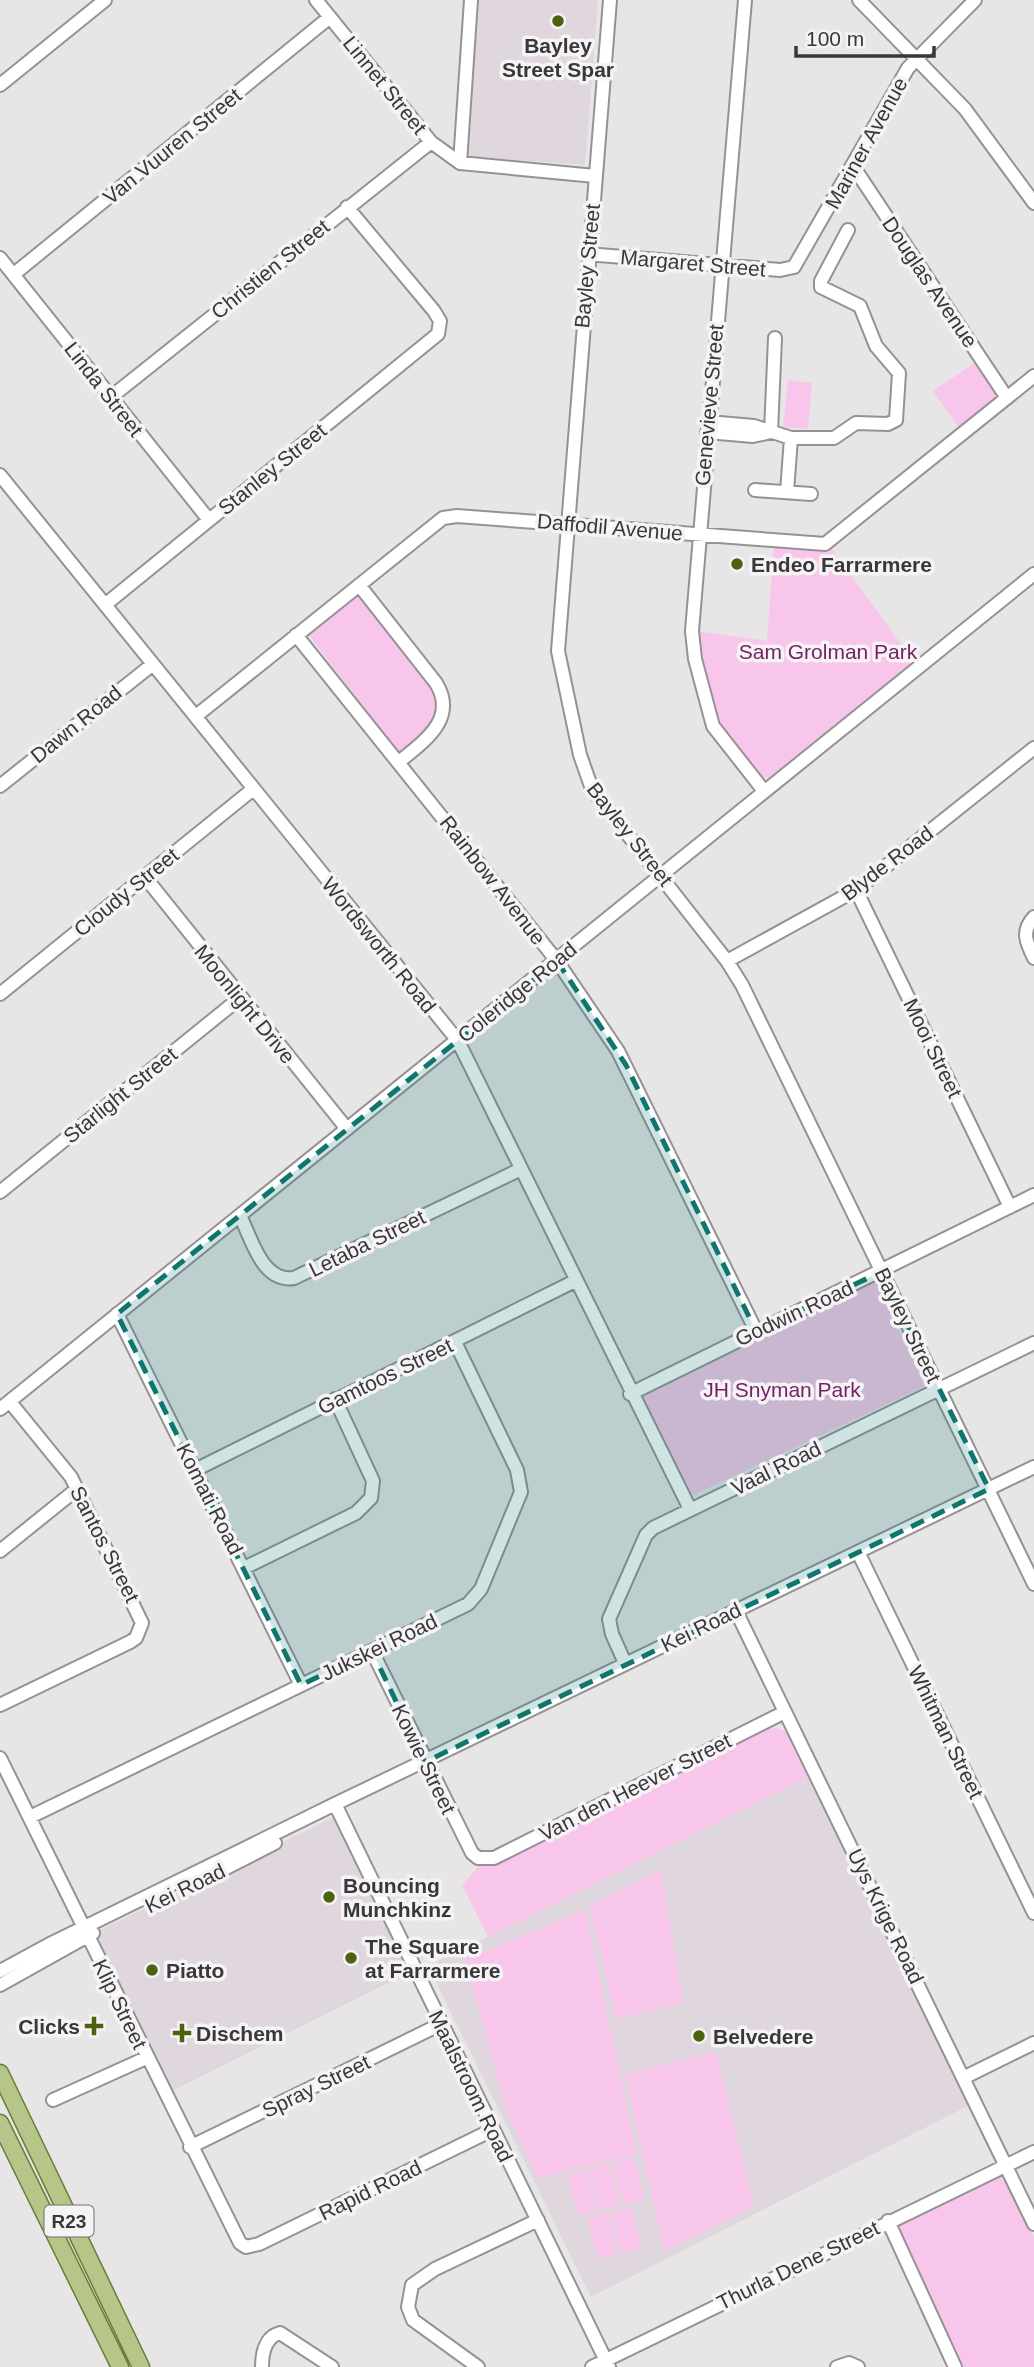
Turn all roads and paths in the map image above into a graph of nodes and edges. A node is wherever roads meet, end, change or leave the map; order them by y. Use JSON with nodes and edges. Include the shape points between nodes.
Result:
{"nodes":[{"id":1,"x":105,"y":0,"type":"edge"},
{"id":2,"x":316,"y":0,"type":"edge"},
{"id":3,"x":471,"y":0,"type":"edge"},
{"id":4,"x":610,"y":0,"type":"edge"},
{"id":5,"x":745,"y":0,"type":"edge"},
{"id":6,"x":859,"y":0,"type":"edge"},
{"id":7,"x":975,"y":0,"type":"edge"},
{"id":8,"x":330,"y":17,"type":"junction"},
{"id":9,"x":916,"y":58,"type":"junction"},
{"id":10,"x":0,"y":85,"type":"edge"},
{"id":11,"x":431,"y":142,"type":"junction"},
{"id":12,"x":460,"y":163,"type":"junction"},
{"id":13,"x":853,"y":166,"type":"junction"},
{"id":14,"x":595,"y":176,"type":"junction"},
{"id":15,"x":1034,"y":203,"type":"edge"},
{"id":16,"x":347,"y":207,"type":"junction"},
{"id":17,"x":848,"y":230,"type":"dead end"},
{"id":18,"x":587,"y":254,"type":"junction"},
{"id":19,"x":0,"y":258,"type":"edge"},
{"id":20,"x":797,"y":264,"type":"joint"},
{"id":21,"x":721,"y":266,"type":"junction"},
{"id":22,"x":14,"y":275,"type":"junction"},
{"id":23,"x":775,"y":338,"type":"dead end"},
{"id":24,"x":1034,"y":376,"type":"edge"},
{"id":25,"x":111,"y":397,"type":"junction"},
{"id":26,"x":1007,"y":398,"type":"junction"},
{"id":27,"x":708,"y":427,"type":"junction"},
{"id":28,"x":771,"y":432,"type":"junction"},
{"id":29,"x":791,"y":438,"type":"junction"},
{"id":30,"x":0,"y":475,"type":"edge"},
{"id":31,"x":755,"y":490,"type":"dead end"},
{"id":32,"x":787,"y":492,"type":"junction"},
{"id":33,"x":811,"y":494,"type":"dead end"},
{"id":34,"x":209,"y":520,"type":"junction"},
{"id":35,"x":567,"y":523,"type":"junction"},
{"id":36,"x":699,"y":535,"type":"junction"},
{"id":37,"x":1034,"y":575,"type":"edge"},
{"id":38,"x":359,"y":585,"type":"junction"},
{"id":39,"x":106,"y":604,"type":"junction"},
{"id":40,"x":296,"y":635,"type":"junction"},
{"id":41,"x":153,"y":664,"type":"junction"},
{"id":42,"x":196,"y":716,"type":"junction"},
{"id":43,"x":1034,"y":748,"type":"edge"},
{"id":44,"x":399,"y":762,"type":"junction"},
{"id":45,"x":0,"y":786,"type":"edge"},
{"id":46,"x":252,"y":790,"type":"junction"},
{"id":47,"x":764,"y":791,"type":"junction"},
{"id":48,"x":662,"y":874,"type":"junction"},
{"id":49,"x":145,"y":877,"type":"junction"},
{"id":50,"x":856,"y":890,"type":"junction"},
{"id":51,"x":1034,"y":917,"type":"edge"},
{"id":52,"x":1034,"y":958,"type":"edge"},
{"id":53,"x":557,"y":961,"type":"junction"},
{"id":54,"x":727,"y":961,"type":"junction"},
{"id":55,"x":0,"y":994,"type":"edge"},
{"id":56,"x":240,"y":998,"type":"junction"},
{"id":57,"x":458,"y":1041,"type":"junction"},
{"id":58,"x":346,"y":1129,"type":"junction"},
{"id":59,"x":521,"y":1169,"type":"junction"},
{"id":60,"x":0,"y":1192,"type":"edge"},
{"id":61,"x":1034,"y":1195,"type":"edge"},
{"id":62,"x":1010,"y":1207,"type":"junction"},
{"id":63,"x":240,"y":1216,"type":"junction"},
{"id":64,"x":881,"y":1272,"type":"junction"},
{"id":65,"x":575,"y":1281,"type":"junction"},
{"id":66,"x":117,"y":1314,"type":"junction"},
{"id":67,"x":756,"y":1331,"type":"junction"},
{"id":68,"x":455,"y":1342,"type":"junction"},
{"id":69,"x":1034,"y":1343,"type":"edge"},
{"id":70,"x":940,"y":1390,"type":"junction"},
{"id":71,"x":630,"y":1394,"type":"junction"},
{"id":72,"x":335,"y":1399,"type":"junction"},
{"id":73,"x":5,"y":1405,"type":"edge"},
{"id":74,"x":1034,"y":1467,"type":"edge"},
{"id":75,"x":195,"y":1470,"type":"junction"},
{"id":76,"x":77,"y":1489,"type":"junction"},
{"id":77,"x":989,"y":1489,"type":"junction"},
{"id":78,"x":690,"y":1509,"type":"junction"},
{"id":79,"x":0,"y":1550,"type":"edge"},
{"id":80,"x":858,"y":1552,"type":"junction"},
{"id":81,"x":244,"y":1568,"type":"junction"},
{"id":82,"x":1034,"y":1584,"type":"edge"},
{"id":83,"x":736,"y":1611,"type":"junction"},
{"id":84,"x":372,"y":1651,"type":"junction"},
{"id":85,"x":625,"y":1664,"type":"junction"},
{"id":86,"x":300,"y":1685,"type":"junction"},
{"id":87,"x":0,"y":1705,"type":"edge"},
{"id":88,"x":785,"y":1712,"type":"junction"},
{"id":89,"x":0,"y":1758,"type":"edge"},
{"id":90,"x":425,"y":1762,"type":"junction"},
{"id":91,"x":337,"y":1807,"type":"junction"},
{"id":92,"x":30,"y":1817,"type":"junction"},
{"id":93,"x":484,"y":1859,"type":"joint"},
{"id":94,"x":1034,"y":1913,"type":"edge"},
{"id":95,"x":85,"y":1932,"type":"junction"},
{"id":96,"x":0,"y":1971,"type":"edge"},
{"id":97,"x":0,"y":1985,"type":"edge"},
{"id":98,"x":441,"y":2025,"type":"junction"},
{"id":99,"x":1034,"y":2043,"type":"edge"},
{"id":100,"x":146,"y":2058,"type":"junction"},
{"id":101,"x":0,"y":2073,"type":"edge"},
{"id":102,"x":965,"y":2077,"type":"junction"},
{"id":103,"x":52,"y":2101,"type":"dead end"},
{"id":104,"x":0,"y":2123,"type":"edge"},
{"id":105,"x":492,"y":2130,"type":"junction"},
{"id":106,"x":190,"y":2147,"type":"junction"},
{"id":107,"x":1034,"y":2152,"type":"edge"},
{"id":108,"x":1006,"y":2166,"type":"junction"},
{"id":109,"x":538,"y":2220,"type":"junction"},
{"id":110,"x":888,"y":2221,"type":"junction"},
{"id":111,"x":1034,"y":2224,"type":"edge"},
{"id":112,"x":79,"y":2241,"type":"junction"},
{"id":113,"x":246,"y":2247,"type":"joint"},
{"id":114,"x":61,"y":2248,"type":"junction"},
{"id":115,"x":607,"y":2363,"type":"edge"},
{"id":116,"x":120,"y":2367,"type":"edge"},
{"id":117,"x":141,"y":2367,"type":"edge"},
{"id":118,"x":262,"y":2367,"type":"edge"},
{"id":119,"x":332,"y":2367,"type":"edge"},
{"id":120,"x":478,"y":2367,"type":"edge"},
{"id":121,"x":592,"y":2367,"type":"edge"},
{"id":122,"x":837,"y":2367,"type":"edge"},
{"id":123,"x":858,"y":2367,"type":"edge"},
{"id":124,"x":955,"y":2367,"type":"edge"}],
"edges":[{"from":1,"to":10,"type":"street"},
{"from":2,"to":8,"type":"street","name":"Linnet Street"},
{"from":3,"to":12,"type":"street"},
{"from":4,"to":14,"type":"street","name":"Bayley Street"},
{"from":5,"to":21,"type":"street","name":"Genevieve Street"},
{"from":6,"to":9,"type":"street"},
{"from":7,"to":9,"type":"street","name":"Mariner Avenue"},
{"from":8,"to":11,"type":"street","name":"Linnet Street"},
{"from":8,"to":22,"type":"street","name":"Van Vuuren Street"},
{"from":9,"to":13,"type":"street","name":"Mariner Avenue"},
{"from":9,"to":15,"type":"street","via":[[965,109]]},
{"from":11,"to":12,"type":"street","name":"Linnet Street"},
{"from":11,"to":16,"type":"street","name":"Christien Street"},
{"from":12,"to":14,"type":"street"},
{"from":13,"to":20,"type":"street","name":"Mariner Avenue"},
{"from":13,"to":26,"type":"street","name":"Douglas Avenue"},
{"from":14,"to":18,"type":"street","name":"Bayley Street"},
{"from":16,"to":25,"type":"street","name":"Christien Street"},
{"from":16,"to":34,"type":"street","name":"Stanley Street","via":[[434,311],[440,321],[438,334]]},
{"from":17,"to":29,"type":"street","via":[[821,287],[862,309],[876,346],[899,373],[898,415],[891,423],[856,423],[834,438]]},
{"from":18,"to":21,"type":"street","name":"Margaret Street"},
{"from":18,"to":35,"type":"street","name":"Bayley Street"},
{"from":19,"to":22,"type":"street","name":"Linda Street"},
{"from":20,"to":21,"type":"street","name":"Margaret Street","via":[[786,270]]},
{"from":21,"to":27,"type":"street","name":"Genevieve Street"},
{"from":22,"to":25,"type":"street","name":"Linda Street"},
{"from":23,"to":28,"type":"street"},
{"from":24,"to":26,"type":"street","name":"Daffodil Avenue"},
{"from":25,"to":34,"type":"street","name":"Linda Street"},
{"from":26,"to":36,"type":"street","name":"Daffodil Avenue","via":[[825,544]]},
{"from":27,"to":28,"type":"street","via":[[754,426]]},
{"from":27,"to":36,"type":"street","name":"Genevieve Street"},
{"from":28,"to":29,"type":"street"},
{"from":29,"to":32,"type":"street"},
{"from":30,"to":39,"type":"street","name":"Wordsworth Road"},
{"from":31,"to":32,"type":"street"},
{"from":32,"to":33,"type":"street"},
{"from":34,"to":39,"type":"street","name":"Stanley Street"},
{"from":35,"to":36,"type":"street","name":"Daffodil Avenue"},
{"from":35,"to":38,"type":"street","name":"Daffodil Avenue","via":[[447,516]]},
{"from":35,"to":48,"type":"street","name":"Bayley Street","via":[[558,651],[587,780]]},
{"from":36,"to":47,"type":"street","name":"Genevieve Street","via":[[693,643],[707,710],[713,726]]},
{"from":37,"to":47,"type":"street","name":"Coleridge Road"},
{"from":38,"to":40,"type":"street","name":"Daffodil Avenue"},
{"from":38,"to":44,"type":"street","via":[[436,683],[443,699],[437,728]]},
{"from":39,"to":41,"type":"street","name":"Wordsworth Road"},
{"from":40,"to":42,"type":"street","name":"Daffodil Avenue"},
{"from":40,"to":44,"type":"street","name":"Rainbow Avenue"},
{"from":41,"to":42,"type":"street","name":"Wordsworth Road"},
{"from":41,"to":45,"type":"street","name":"Dawn Road"},
{"from":42,"to":46,"type":"street","name":"Wordsworth Road"},
{"from":43,"to":50,"type":"street","name":"Blyde Road"},
{"from":44,"to":53,"type":"street","name":"Rainbow Avenue"},
{"from":46,"to":49,"type":"street","name":"Cloudy Street"},
{"from":46,"to":57,"type":"street","name":"Wordsworth Road"},
{"from":47,"to":48,"type":"street","name":"Coleridge Road"},
{"from":48,"to":53,"type":"street","name":"Coleridge Road"},
{"from":48,"to":54,"type":"street","name":"Bayley Street"},
{"from":49,"to":55,"type":"street","name":"Cloudy Street"},
{"from":49,"to":56,"type":"street","name":"Moonlight Drive"},
{"from":50,"to":54,"type":"street","name":"Blyde Road"},
{"from":50,"to":62,"type":"street","name":"Mooi Street"},
{"from":51,"to":52,"type":"street","via":[[1025,937]]},
{"from":53,"to":57,"type":"street","name":"Coleridge Road"},
{"from":53,"to":67,"type":"street","name":"Rainbow Avenue","via":[[626,1065]]},
{"from":54,"to":64,"type":"street","name":"Bayley Street"},
{"from":56,"to":58,"type":"street","name":"Moonlight Drive"},
{"from":56,"to":60,"type":"street","name":"Starlight Street"},
{"from":57,"to":58,"type":"street","name":"Coleridge Road"},
{"from":57,"to":59,"type":"street","name":"Wordsworth Road"},
{"from":58,"to":63,"type":"street","name":"Coleridge Road"},
{"from":59,"to":63,"type":"street","name":"Letaba Street","via":[[288,1279],[270,1273]]},
{"from":59,"to":65,"type":"street","name":"Wordsworth Road"},
{"from":61,"to":62,"type":"street","name":"Godwin Road"},
{"from":62,"to":64,"type":"street","name":"Godwin Road"},
{"from":63,"to":66,"type":"street","name":"Coleridge Road"},
{"from":64,"to":67,"type":"street","name":"Godwin Road"},
{"from":64,"to":70,"type":"street","name":"Bayley Street"},
{"from":65,"to":68,"type":"street","name":"Gamtoos Street"},
{"from":65,"to":71,"type":"street","name":"Wordsworth Road"},
{"from":66,"to":73,"type":"street","name":"Coleridge Road"},
{"from":66,"to":75,"type":"street","name":"Komati Road"},
{"from":67,"to":71,"type":"street","name":"Godwin Road"},
{"from":68,"to":72,"type":"street","name":"Gamtoos Street"},
{"from":68,"to":84,"type":"street","name":"Jukskei Road","via":[[517,1470],[521,1492],[474,1599]]},
{"from":69,"to":70,"type":"street","name":"Vaal Road"},
{"from":70,"to":77,"type":"street","name":"Bayley Street"},
{"from":70,"to":78,"type":"street","name":"Vaal Road"},
{"from":71,"to":78,"type":"street","name":"Wordsworth Road"},
{"from":72,"to":75,"type":"street","name":"Gamtoos Street"},
{"from":72,"to":81,"type":"street","via":[[373,1481],[371,1498],[356,1513]]},
{"from":73,"to":76,"type":"street","name":"Santos Street","via":[[60,1462]]},
{"from":74,"to":77,"type":"street","name":"Kei Road"},
{"from":75,"to":81,"type":"street","name":"Komati Road"},
{"from":76,"to":79,"type":"street"},
{"from":76,"to":87,"type":"street","name":"Santos Street","via":[[141,1615],[140,1631],[130,1642]]},
{"from":77,"to":80,"type":"street","name":"Kei Road"},
{"from":77,"to":82,"type":"street","name":"Bayley Street"},
{"from":78,"to":85,"type":"street","name":"Vaal Road","via":[[646,1535],[611,1614],[612,1634]]},
{"from":80,"to":83,"type":"street","name":"Kei Road"},
{"from":80,"to":94,"type":"street","name":"Whitman Street"},
{"from":81,"to":86,"type":"street","name":"Komati Road"},
{"from":83,"to":85,"type":"street","name":"Kei Road"},
{"from":83,"to":88,"type":"street","name":"Uys Krige Road"},
{"from":84,"to":86,"type":"street","name":"Jukskei Road"},
{"from":84,"to":90,"type":"street","name":"Kowie Street"},
{"from":85,"to":90,"type":"street","name":"Kei Road"},
{"from":86,"to":92,"type":"street","name":"Jukskei Road"},
{"from":88,"to":93,"type":"street","name":"Van den Heever Street"},
{"from":88,"to":102,"type":"street","name":"Uys Krige Road"},
{"from":89,"to":92,"type":"street","name":"Klip Street"},
{"from":90,"to":91,"type":"street","name":"Kei Road"},
{"from":90,"to":93,"type":"street","name":"Kowie Street","via":[[472,1853]]},
{"from":91,"to":95,"type":"street","name":"Kei Road"},
{"from":91,"to":98,"type":"street","name":"Maalstroom Road"},
{"from":92,"to":95,"type":"street","name":"Klip Street"},
{"from":95,"to":96,"type":"street","name":"Kei Road"},
{"from":95,"to":97,"type":"street","name":"Kei Road"},
{"from":95,"to":100,"type":"street","name":"Klip Street"},
{"from":98,"to":105,"type":"street","name":"Maalstroom Road"},
{"from":98,"to":106,"type":"street","name":"Spray Street"},
{"from":99,"to":102,"type":"street"},
{"from":100,"to":103,"type":"street"},
{"from":100,"to":106,"type":"street","name":"Klip Street"},
{"from":101,"to":112,"type":"main road","number":"R23"},
{"from":102,"to":108,"type":"street","name":"Uys Krige Road"},
{"from":104,"to":114,"type":"main road","number":"R23"},
{"from":105,"to":109,"type":"street","name":"Maalstroom Road"},
{"from":105,"to":113,"type":"street","name":"Rapid Road"},
{"from":106,"to":113,"type":"street","name":"Klip Street","via":[[236,2239]]},
{"from":107,"to":108,"type":"street","name":"Thurla Dene Street"},
{"from":108,"to":110,"type":"street","name":"Thurla Dene Street"},
{"from":108,"to":111,"type":"street","name":"Uys Krige Road"},
{"from":109,"to":115,"type":"street","name":"Maalstroom Road"},
{"from":109,"to":120,"type":"street","via":[[435,2269],[412,2285],[408,2307],[413,2320]]},
{"from":110,"to":115,"type":"street","name":"Thurla Dene Street"},
{"from":110,"to":124,"type":"street"},
{"from":112,"to":114,"type":"main road"},
{"from":112,"to":117,"type":"main road","number":"R23"},
{"from":114,"to":116,"type":"main road","number":"R23"},
{"from":115,"to":121,"type":"street","name":"Thurla Dene Street"},
{"from":118,"to":119,"type":"street","via":[[263,2350],[272,2336],[280,2333]]},
{"from":122,"to":123,"type":"street","via":[[849,2363]]}]}
